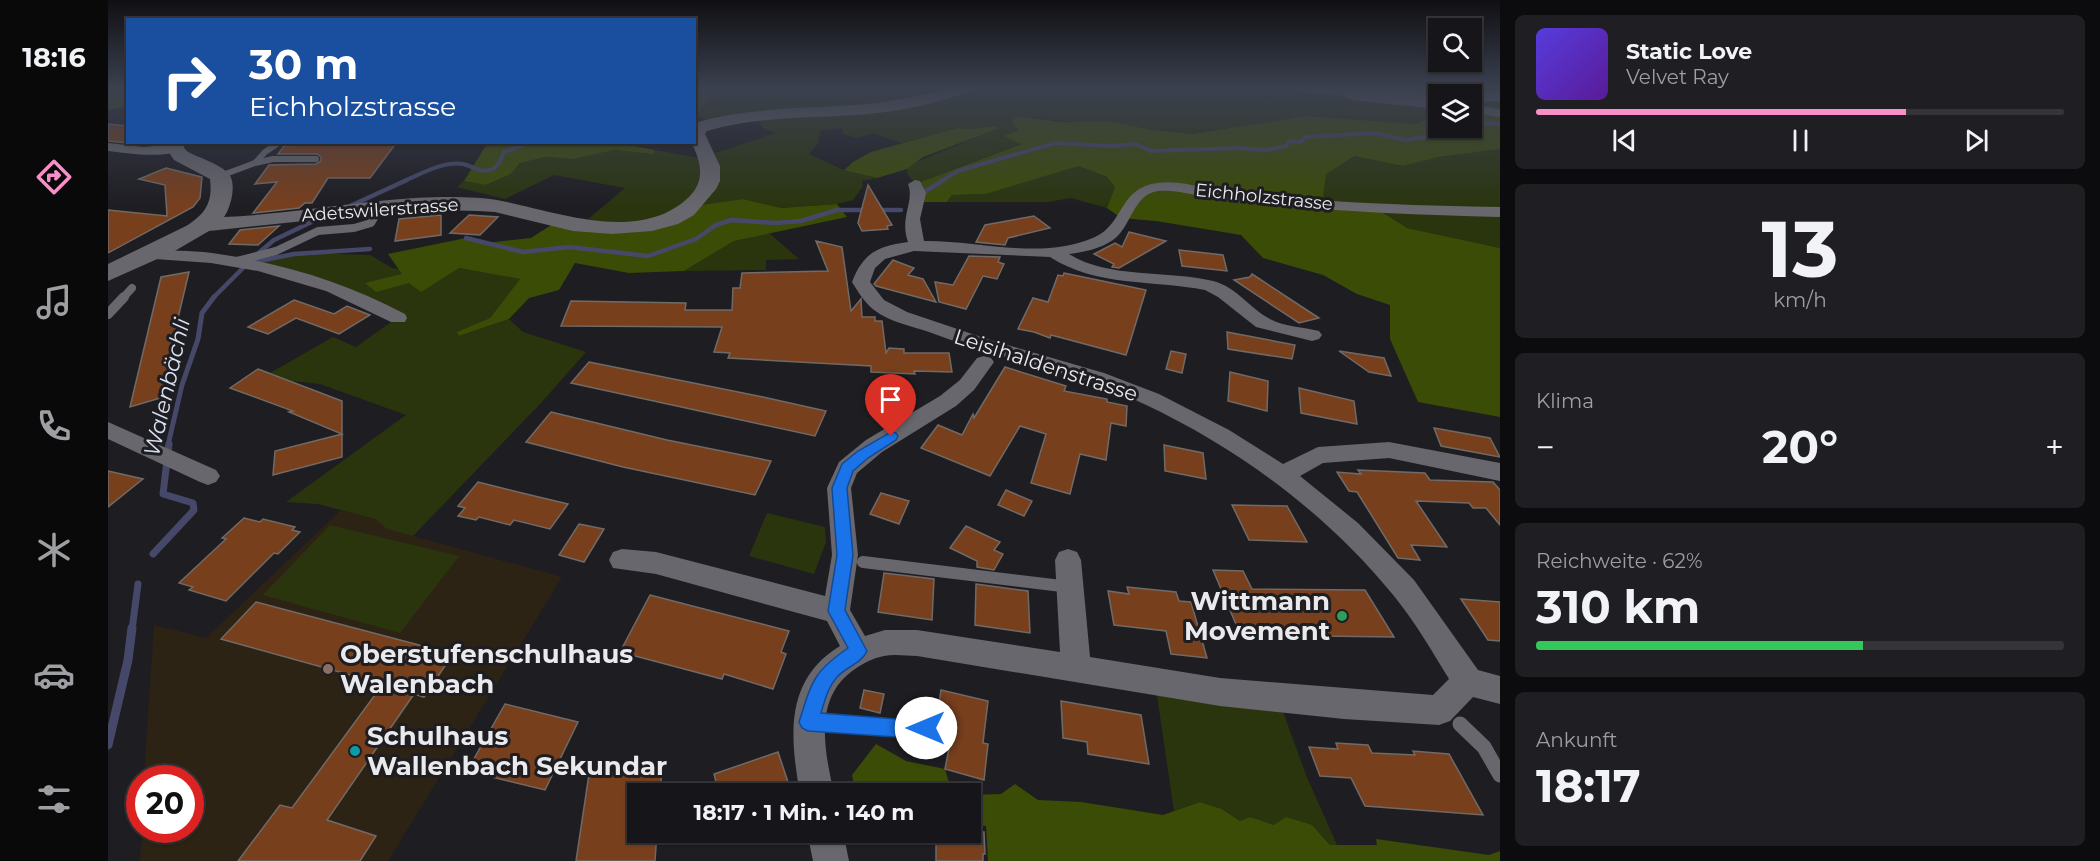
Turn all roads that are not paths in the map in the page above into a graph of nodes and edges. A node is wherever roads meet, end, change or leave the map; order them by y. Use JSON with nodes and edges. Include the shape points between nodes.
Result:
{"nodes":[{"id":1,"x":696,"y":134,"type":"edge"},
{"id":2,"x":277,"y":144,"type":"edge"},
{"id":3,"x":176,"y":145,"type":"edge"},
{"id":4,"x":108,"y":147,"type":"edge"},
{"id":5,"x":316,"y":159,"type":"dead end"},
{"id":6,"x":255,"y":163,"type":"junction"},
{"id":7,"x":220,"y":176,"type":"junction"},
{"id":8,"x":915,"y":184,"type":"dead end"},
{"id":9,"x":366,"y":208,"type":"junction"},
{"id":10,"x":1500,"y":212,"type":"edge"},
{"id":11,"x":204,"y":225,"type":"junction"},
{"id":12,"x":917,"y":245,"type":"junction"},
{"id":13,"x":1054,"y":252,"type":"junction"},
{"id":14,"x":147,"y":254,"type":"junction"},
{"id":15,"x":244,"y":262,"type":"junction"},
{"id":16,"x":108,"y":274,"type":"edge"},
{"id":17,"x":132,"y":288,"type":"dead end"},
{"id":18,"x":108,"y":314,"type":"edge"},
{"id":19,"x":398,"y":318,"type":"dead end"},
{"id":20,"x":1312,"y":336,"type":"dead end"},
{"id":21,"x":984,"y":362,"type":"dead end"},
{"id":22,"x":108,"y":430,"type":"edge"},
{"id":23,"x":1500,"y":472,"type":"edge"},
{"id":24,"x":1282,"y":475,"type":"junction"},
{"id":25,"x":208,"y":476,"type":"dead end"},
{"id":26,"x":622,"y":560,"type":"dead end"},
{"id":27,"x":1068,"y":560,"type":"dead end"},
{"id":28,"x":863,"y":562,"type":"dead end"},
{"id":29,"x":1071,"y":587,"type":"junction"},
{"id":30,"x":836,"y":611,"type":"junction"},
{"id":31,"x":858,"y":651,"type":"junction"},
{"id":32,"x":1076,"y":669,"type":"junction"},
{"id":33,"x":1468,"y":682,"type":"junction"},
{"id":34,"x":1500,"y":690,"type":"edge"},
{"id":35,"x":808,"y":722,"type":"junction"},
{"id":36,"x":1460,"y":724,"type":"dead end"},
{"id":37,"x":942,"y":726,"type":"dead end"},
{"id":38,"x":1500,"y":775,"type":"edge"},
{"id":39,"x":815,"y":783,"type":"edge"},
{"id":40,"x":827,"y":843,"type":"edge"},
{"id":41,"x":831,"y":861,"type":"edge"}],
"edges":[{"from":1,"to":9,"type":"street","name":"Adetswilerstrasse","via":[[712,167],[707,188],[686,211],[646,225],[581,225],[471,204]]},
{"from":2,"to":6,"type":"lane"},
{"from":3,"to":4,"type":"street","via":[[144,151]]},
{"from":3,"to":7,"type":"street","via":[[181,156]]},
{"from":5,"to":6,"type":"lane"},
{"from":6,"to":7,"type":"lane"},
{"from":7,"to":11,"type":"street","via":[[223,187],[215,214]]},
{"from":8,"to":12,"type":"street","via":[[919,193],[911,215]]},
{"from":9,"to":11,"type":"street","name":"Adetswilerstrasse"},
{"from":9,"to":15,"type":"lane","via":[[374,218],[371,223],[318,231]]},
{"from":10,"to":13,"type":"street","name":"Eichholzstrasse","via":[[1376,208],[1155,187],[1135,198],[1108,237]]},
{"from":11,"to":14,"type":"street"},
{"from":12,"to":13,"type":"street","name":"Leisihaldenstrasse"},
{"from":12,"to":24,"type":"street","name":"Leisihaldenstrasse","via":[[882,253],[862,272],[861,282],[883,308],[957,337],[1099,378],[1150,399],[1199,423]]},
{"from":13,"to":20,"type":"street","name":"Leisihaldenstrasse","via":[[1086,268],[1212,286],[1263,323]]},
{"from":14,"to":15,"type":"street"},
{"from":14,"to":16,"type":"street"},
{"from":15,"to":19,"type":"street","via":[[373,303]]},
{"from":17,"to":18,"type":"lane"},
{"from":21,"to":30,"type":"street","via":[[967,385],[948,401],[874,446],[847,468],[839,488],[845,555]]},
{"from":22,"to":25,"type":"street"},
{"from":23,"to":24,"type":"street","via":[[1389,450],[1318,455]]},
{"from":24,"to":33,"type":"street","name":"Leisihaldenstrasse","via":[[1374,553],[1406,590]]},
{"from":26,"to":30,"type":"street","via":[[656,562]]},
{"from":27,"to":29,"type":"street"},
{"from":28,"to":29,"type":"lane"},
{"from":29,"to":32,"type":"street"},
{"from":30,"to":31,"type":"street"},
{"from":31,"to":32,"type":"street","via":[[885,643],[917,643]]},
{"from":31,"to":35,"type":"street","via":[[831,670],[820,685]]},
{"from":32,"to":33,"type":"street","via":[[1220,692],[1439,710]]},
{"from":33,"to":34,"type":"street"},
{"from":35,"to":37,"type":"lane","via":[[910,729]]},
{"from":35,"to":39,"type":"street"},
{"from":36,"to":38,"type":"lane","via":[[1484,747]]},
{"from":40,"to":41,"type":"street"}]}
